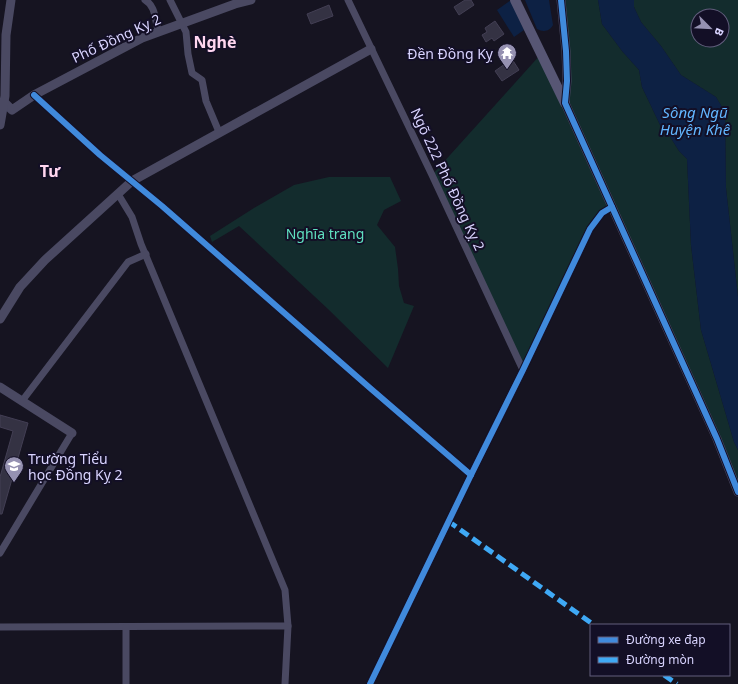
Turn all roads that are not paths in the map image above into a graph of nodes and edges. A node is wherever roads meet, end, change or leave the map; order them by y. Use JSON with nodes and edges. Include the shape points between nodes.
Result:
{"nodes":[{"id":1,"x":10,"y":0,"type":"edge"},
{"id":2,"x":145,"y":0,"type":"edge"},
{"id":3,"x":170,"y":0,"type":"edge"},
{"id":4,"x":250,"y":0,"type":"edge"},
{"id":5,"x":348,"y":0,"type":"edge"},
{"id":6,"x":515,"y":0,"type":"edge"},
{"id":7,"x":561,"y":0,"type":"edge"},
{"id":8,"x":182,"y":23,"type":"junction"},
{"id":9,"x":3,"y":31,"type":"edge"},
{"id":10,"x":159,"y":32,"type":"junction"},
{"id":11,"x":371,"y":49,"type":"junction"},
{"id":12,"x":3,"y":66,"type":"edge"},
{"id":13,"x":34,"y":95,"type":"junction"},
{"id":14,"x":2,"y":103,"type":"edge"},
{"id":15,"x":565,"y":103,"type":"junction"},
{"id":16,"x":0,"y":125,"type":"edge"},
{"id":17,"x":219,"y":132,"type":"junction"},
{"id":18,"x":132,"y":181,"type":"junction"},
{"id":19,"x":118,"y":194,"type":"junction"},
{"id":20,"x":612,"y":207,"type":"junction"},
{"id":21,"x":146,"y":254,"type":"junction"},
{"id":22,"x":0,"y":319,"type":"edge"},
{"id":23,"x":523,"y":370,"type":"junction"},
{"id":24,"x":0,"y":387,"type":"edge"},
{"id":25,"x":22,"y":401,"type":"junction"},
{"id":26,"x":72,"y":433,"type":"joint"},
{"id":27,"x":471,"y":475,"type":"junction"},
{"id":28,"x":738,"y":492,"type":"edge"},
{"id":29,"x":0,"y":552,"type":"edge"},
{"id":30,"x":288,"y":626,"type":"junction"},
{"id":31,"x":0,"y":627,"type":"edge"},
{"id":32,"x":126,"y":627,"type":"junction"},
{"id":33,"x":126,"y":684,"type":"edge"},
{"id":34,"x":286,"y":684,"type":"edge"},
{"id":35,"x":370,"y":684,"type":"edge"}],
"edges":[{"from":1,"to":9,"type":"street"},
{"from":2,"to":10,"type":"street","via":[[155,12]]},
{"from":3,"to":8,"type":"street"},
{"from":4,"to":8,"type":"street","name":"Phố Đồng Kỵ 2"},
{"from":5,"to":11,"type":"street","name":"Ngõ 222 Phố Đồng Kỵ 2"},
{"from":6,"to":15,"type":"main road"},
{"from":7,"to":15,"type":"street","via":[[566,51]]},
{"from":8,"to":10,"type":"street","name":"Phố Đồng Kỵ 2"},
{"from":8,"to":17,"type":"street","via":[[186,32],[192,73],[202,80],[206,101]]},
{"from":9,"to":12,"type":"street"},
{"from":10,"to":13,"type":"street","name":"Phố Đồng Kỵ 2","via":[[108,55]]},
{"from":11,"to":17,"type":"street"},
{"from":11,"to":23,"type":"street","name":"Ngõ 222 Phố Đồng Kỵ 2"},
{"from":12,"to":14,"type":"street"},
{"from":13,"to":14,"type":"street","name":"Phố Đồng Kỵ 2","via":[[12,110]]},
{"from":13,"to":18,"type":"street"},
{"from":14,"to":16,"type":"street"},
{"from":15,"to":20,"type":"street"},
{"from":17,"to":18,"type":"street"},
{"from":18,"to":19,"type":"street"},
{"from":18,"to":27,"type":"street"},
{"from":19,"to":21,"type":"street","via":[[132,217]]},
{"from":19,"to":22,"type":"street","via":[[45,260],[20,287]]},
{"from":20,"to":23,"type":"street","via":[[602,213],[590,229]]},
{"from":20,"to":28,"type":"street","via":[[717,439]]},
{"from":21,"to":25,"type":"street","via":[[128,262]]},
{"from":21,"to":30,"type":"street","via":[[285,590]]},
{"from":23,"to":27,"type":"street"},
{"from":24,"to":25,"type":"street"},
{"from":25,"to":26,"type":"street"},
{"from":26,"to":29,"type":"street"},
{"from":27,"to":35,"type":"street"},
{"from":30,"to":32,"type":"street"},
{"from":30,"to":34,"type":"street"},
{"from":31,"to":32,"type":"street"},
{"from":32,"to":33,"type":"street"}]}
